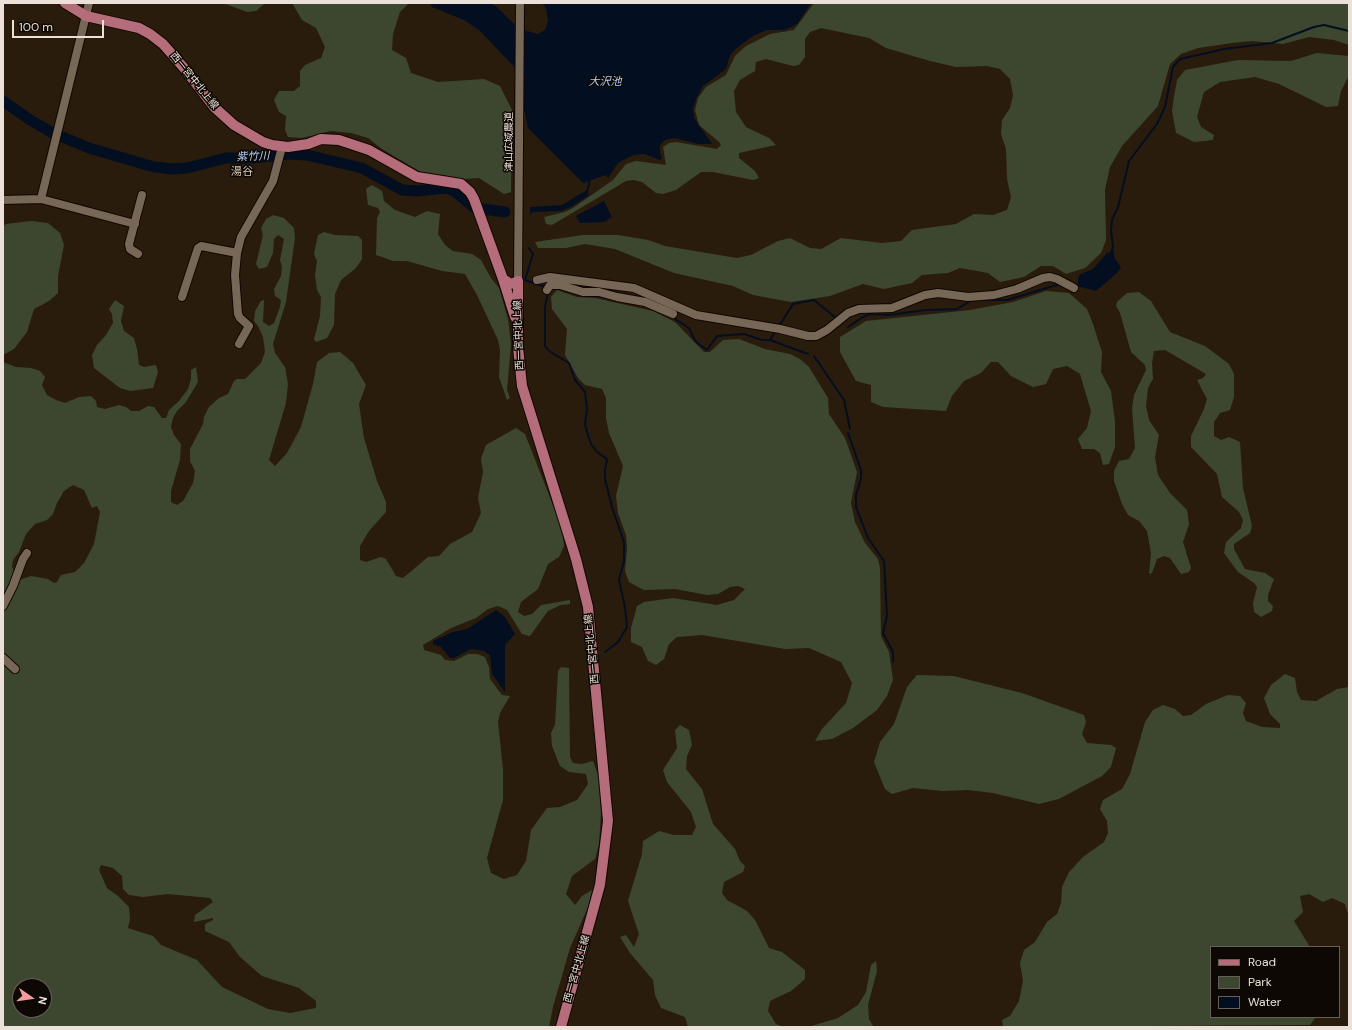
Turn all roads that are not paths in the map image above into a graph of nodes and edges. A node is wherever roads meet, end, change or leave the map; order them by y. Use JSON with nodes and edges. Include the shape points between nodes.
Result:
{"nodes":[{"id":1,"x":65,"y":3,"type":"edge"},
{"id":2,"x":89,"y":3,"type":"edge"},
{"id":3,"x":520,"y":3,"type":"edge"},
{"id":4,"x":86,"y":16,"type":"junction"},
{"id":5,"x":281,"y":154,"type":"junction"},
{"id":6,"x":142,"y":195,"type":"dead end"},
{"id":7,"x":41,"y":199,"type":"junction"},
{"id":8,"x":3,"y":200,"type":"edge"},
{"id":9,"x":134,"y":224,"type":"junction"},
{"id":10,"x":138,"y":254,"type":"dead end"},
{"id":11,"x":237,"y":254,"type":"junction"},
{"id":12,"x":503,"y":279,"type":"junction"},
{"id":13,"x":537,"y":280,"type":"dead end"},
{"id":14,"x":518,"y":281,"type":"junction"},
{"id":15,"x":1074,"y":288,"type":"dead end"},
{"id":16,"x":547,"y":290,"type":"dead end"},
{"id":17,"x":182,"y":297,"type":"dead end"},
{"id":18,"x":673,"y":314,"type":"dead end"},
{"id":19,"x":518,"y":324,"type":"junction"},
{"id":20,"x":239,"y":344,"type":"dead end"},
{"id":21,"x":27,"y":553,"type":"dead end"},
{"id":22,"x":3,"y":606,"type":"edge"},
{"id":23,"x":3,"y":658,"type":"edge"},
{"id":24,"x":15,"y":669,"type":"dead end"},
{"id":25,"x":561,"y":1027,"type":"edge"}],
"edges":[{"from":1,"to":4,"type":"main road","name":"西一宮中北上線"},
{"from":2,"to":4,"type":"street"},
{"from":3,"to":14,"type":"street","name":"津山広域農道"},
{"from":4,"to":5,"type":"main road","name":"西一宮中北上線","via":[[139,28],[150,34],[163,44],[184,68],[206,100],[224,117]]},
{"from":4,"to":7,"type":"street"},
{"from":5,"to":11,"type":"street","via":[[267,192],[241,237]]},
{"from":5,"to":12,"type":"main road","name":"西一宮中北上線","via":[[302,145],[327,139],[350,142],[374,152],[417,177],[461,184],[470,192],[478,208]]},
{"from":6,"to":9,"type":"street"},
{"from":7,"to":8,"type":"street"},
{"from":7,"to":9,"type":"street"},
{"from":9,"to":10,"type":"street","via":[[129,244],[130,249]]},
{"from":11,"to":17,"type":"street","via":[[201,246],[198,248]]},
{"from":11,"to":20,"type":"street","via":[[234,275],[238,314],[249,326]]},
{"from":12,"to":14,"type":"main road","via":[[511,284]]},
{"from":12,"to":19,"type":"main road","name":"西一宮中北上線"},
{"from":13,"to":15,"type":"street","via":[[550,277],[634,288],[696,315],[808,336],[816,336],[848,313],[859,309],[892,308],[925,295],[994,295],[1050,277]]},
{"from":14,"to":19,"type":"main road","name":"西一宮中北上線"},
{"from":16,"to":18,"type":"street","via":[[550,285],[560,285],[582,292],[599,292],[645,302]]},
{"from":19,"to":25,"type":"main road","name":"西一宮中北上線","via":[[522,386],[576,559],[588,607],[608,821],[600,885]]},
{"from":21,"to":22,"type":"street"},
{"from":23,"to":24,"type":"street"}]}
